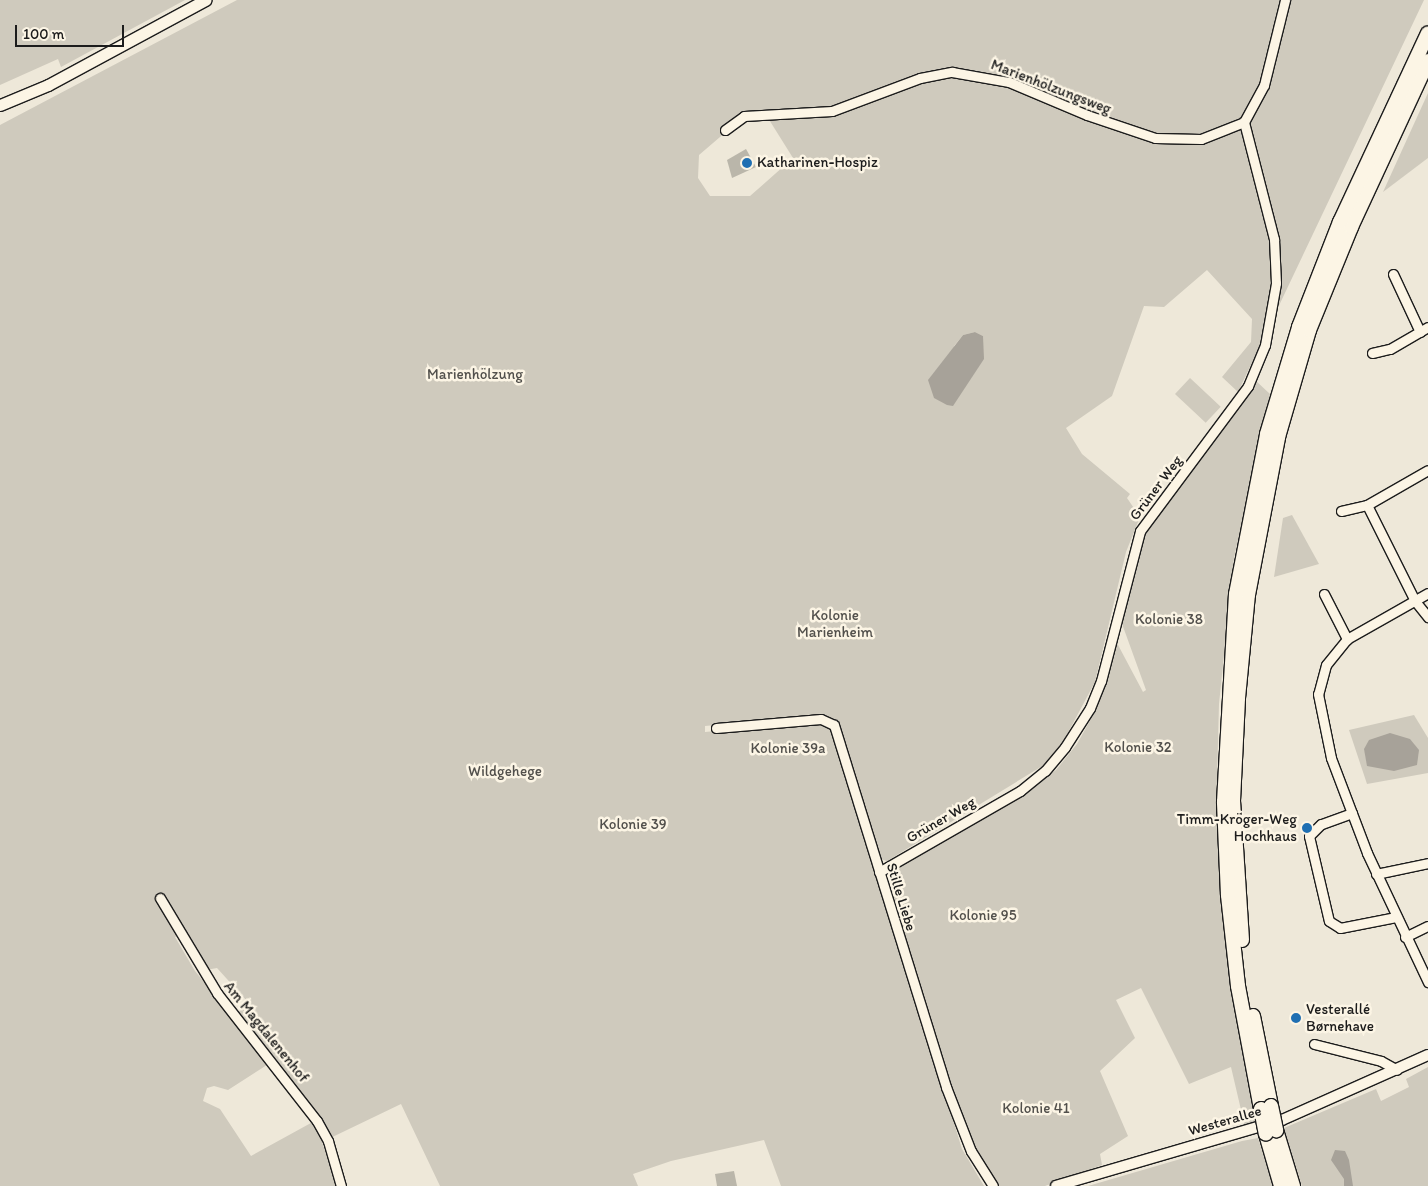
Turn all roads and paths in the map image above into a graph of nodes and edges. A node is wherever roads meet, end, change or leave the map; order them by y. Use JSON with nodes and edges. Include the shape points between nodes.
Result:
{"nodes":[{"id":1,"x":206,"y":0,"type":"edge"},
{"id":2,"x":1285,"y":0,"type":"edge"},
{"id":3,"x":1428,"y":33,"type":"edge"},
{"id":4,"x":1428,"y":61,"type":"edge"},
{"id":5,"x":0,"y":105,"type":"edge"},
{"id":6,"x":1244,"y":122,"type":"junction"},
{"id":7,"x":725,"y":130,"type":"dead end"},
{"id":8,"x":1393,"y":274,"type":"dead end"},
{"id":9,"x":1424,"y":330,"type":"edge"},
{"id":10,"x":1372,"y":352,"type":"dead end"},
{"id":11,"x":1428,"y":470,"type":"edge"},
{"id":12,"x":1366,"y":505,"type":"junction"},
{"id":13,"x":1341,"y":510,"type":"dead end"},
{"id":14,"x":1324,"y":594,"type":"dead end"},
{"id":15,"x":1428,"y":594,"type":"edge"},
{"id":16,"x":1415,"y":601,"type":"junction"},
{"id":17,"x":1428,"y":617,"type":"edge"},
{"id":18,"x":1348,"y":639,"type":"junction"},
{"id":19,"x":716,"y":728,"type":"dead end"},
{"id":20,"x":1352,"y":813,"type":"junction"},
{"id":21,"x":1428,"y":863,"type":"edge"},
{"id":22,"x":879,"y":872,"type":"junction"},
{"id":23,"x":1376,"y":874,"type":"junction"},
{"id":24,"x":160,"y":898,"type":"dead end"},
{"id":25,"x":1396,"y":916,"type":"junction"},
{"id":26,"x":1428,"y":926,"type":"edge"},
{"id":27,"x":1405,"y":937,"type":"junction"},
{"id":28,"x":1428,"y":982,"type":"edge"},
{"id":29,"x":1314,"y":1044,"type":"dead end"},
{"id":30,"x":1428,"y":1054,"type":"edge"},
{"id":31,"x":1397,"y":1070,"type":"junction"},
{"id":32,"x":1266,"y":1108,"type":"junction"},
{"id":33,"x":1271,"y":1132,"type":"junction"},
{"id":34,"x":342,"y":1186,"type":"edge"},
{"id":35,"x":993,"y":1186,"type":"edge"},
{"id":36,"x":1056,"y":1186,"type":"edge"},
{"id":37,"x":1281,"y":1186,"type":"edge"},
{"id":38,"x":1293,"y":1186,"type":"edge"}],
"edges":[{"from":1,"to":5,"type":"main road","via":[[48,85]]},
{"from":2,"to":6,"type":"street","via":[[1264,85]]},
{"from":3,"to":32,"type":"highway","via":[[1340,222],[1299,327],[1267,434],[1236,594],[1224,802],[1228,895],[1238,986]]},
{"from":4,"to":32,"type":"highway","via":[[1351,227],[1309,330],[1278,437],[1248,595],[1233,801],[1246,982]]},
{"from":6,"to":7,"type":"street","name":"Marienhölzungsweg","via":[[1201,139],[1172,141],[1117,126],[1009,82],[952,72],[920,78],[832,111],[744,116]]},
{"from":6,"to":22,"type":"street","name":"Grüner Weg","via":[[1274,239],[1276,283],[1265,345],[1248,386],[1140,531],[1101,681],[1090,708],[1065,747],[1046,771],[1020,791]]},
{"from":8,"to":9,"type":"street"},
{"from":9,"to":10,"type":"street","via":[[1390,349]]},
{"from":11,"to":12,"type":"street"},
{"from":12,"to":13,"type":"street"},
{"from":12,"to":16,"type":"street"},
{"from":14,"to":18,"type":"street"},
{"from":15,"to":16,"type":"street"},
{"from":16,"to":17,"type":"street"},
{"from":16,"to":18,"type":"street"},
{"from":18,"to":20,"type":"street","via":[[1326,665],[1318,698],[1324,733]]},
{"from":19,"to":22,"type":"street","name":"Stille Liebe","via":[[821,719],[831,721]]},
{"from":20,"to":23,"type":"street"},
{"from":20,"to":25,"type":"street","via":[[1321,824],[1309,836],[1329,921],[1340,928]]},
{"from":21,"to":23,"type":"street"},
{"from":22,"to":35,"type":"street","name":"Stille Liebe","via":[[946,1087],[972,1151]]},
{"from":23,"to":25,"type":"street"},
{"from":24,"to":34,"type":"street","name":"Am Magdalenenhof","via":[[212,985],[317,1121],[328,1141]]},
{"from":25,"to":27,"type":"street"},
{"from":26,"to":27,"type":"street"},
{"from":27,"to":28,"type":"street"},
{"from":29,"to":31,"type":"street","via":[[1381,1060]]},
{"from":30,"to":31,"type":"street","name":"Westerallee"},
{"from":31,"to":36,"type":"street","name":"Westerallee","via":[[1282,1120]]},
{"from":32,"to":33,"type":"highway","bridge":true},
{"from":33,"to":37,"type":"highway"},
{"from":33,"to":38,"type":"highway"}]}
